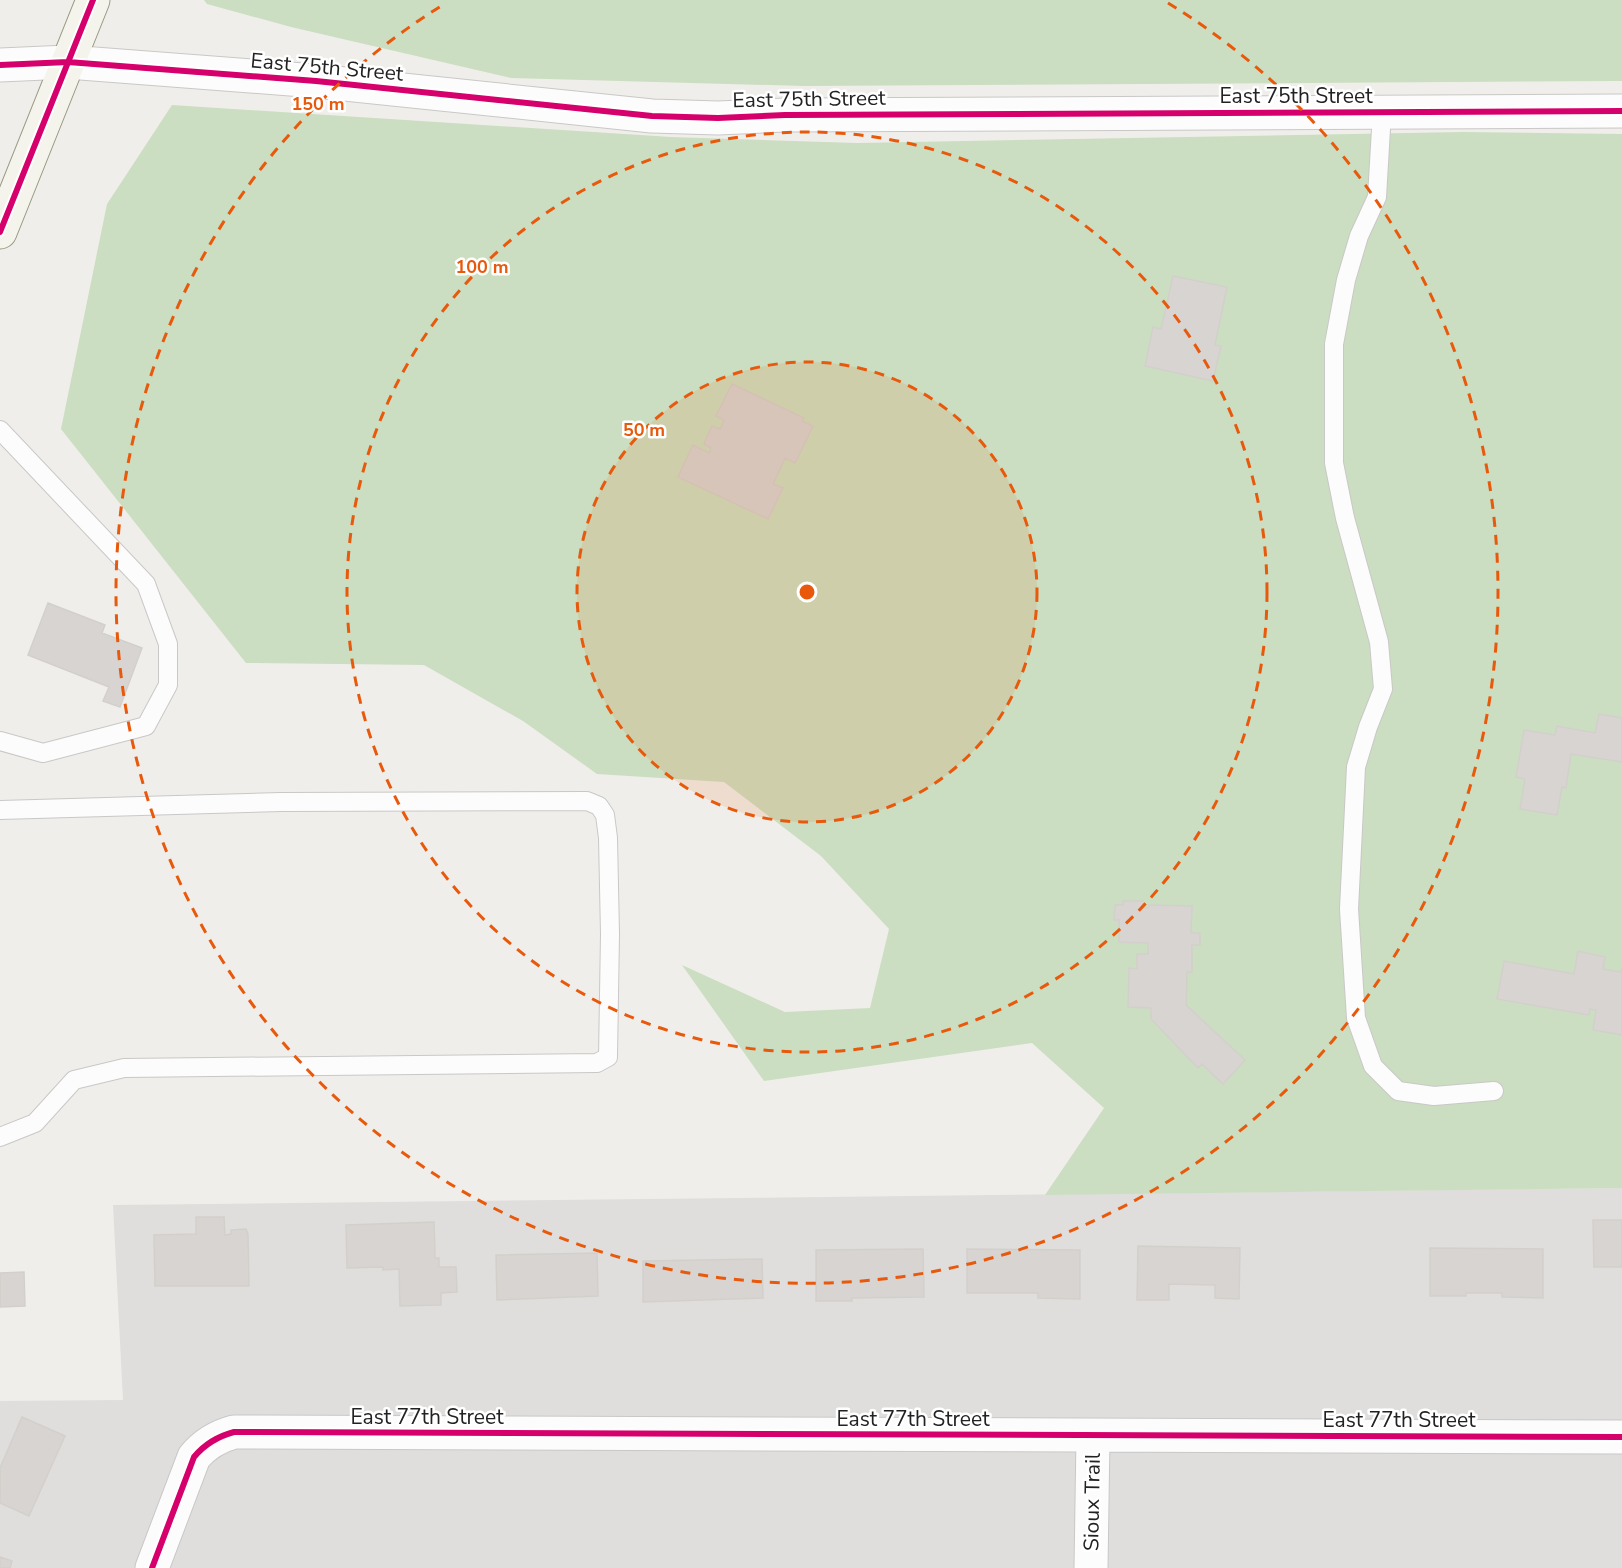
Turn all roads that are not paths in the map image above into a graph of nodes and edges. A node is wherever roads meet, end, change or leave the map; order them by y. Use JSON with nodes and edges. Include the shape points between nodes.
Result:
{"nodes":[{"id":1,"x":93,"y":0,"type":"edge"},
{"id":2,"x":68,"y":62,"type":"junction"},
{"id":3,"x":0,"y":65,"type":"edge"},
{"id":4,"x":1622,"y":111,"type":"edge"},
{"id":5,"x":1382,"y":112,"type":"junction"},
{"id":6,"x":0,"y":232,"type":"edge"},
{"id":7,"x":0,"y":430,"type":"edge"},
{"id":8,"x":0,"y":741,"type":"edge"},
{"id":9,"x":0,"y":810,"type":"edge"},
{"id":10,"x":1494,"y":1091,"type":"dead end"},
{"id":11,"x":0,"y":1137,"type":"edge"},
{"id":12,"x":1093,"y":1437,"type":"junction"},
{"id":13,"x":1622,"y":1437,"type":"edge"},
{"id":14,"x":152,"y":1568,"type":"edge"},
{"id":15,"x":1091,"y":1568,"type":"edge"}],
"edges":[{"from":1,"to":2,"type":"main road"},
{"from":2,"to":3,"type":"street","name":"East 75th Street"},
{"from":2,"to":5,"type":"street","name":"East 75th Street","via":[[316,81],[652,116]]},
{"from":2,"to":6,"type":"main road"},
{"from":4,"to":5,"type":"street","name":"East 75th Street"},
{"from":5,"to":10,"type":"lane","via":[[1377,197],[1359,236],[1346,280],[1334,344],[1334,463],[1379,642],[1383,689],[1356,767],[1348,909],[1356,1018],[1373,1066],[1398,1092],[1434,1096]]},
{"from":7,"to":8,"type":"lane","via":[[146,584],[168,644],[168,685],[146,726],[43,753]]},
{"from":9,"to":11,"type":"lane","via":[[281,802],[587,801],[599,806],[605,815],[610,934],[608,1057],[597,1063],[123,1068],[74,1080],[34,1123]]},
{"from":12,"to":13,"type":"street","name":"East 77th Street"},
{"from":12,"to":14,"type":"street","name":"East 77th Street","via":[[234,1432],[225,1434],[194,1457]]},
{"from":12,"to":15,"type":"street","name":"Sioux Trail"}]}
